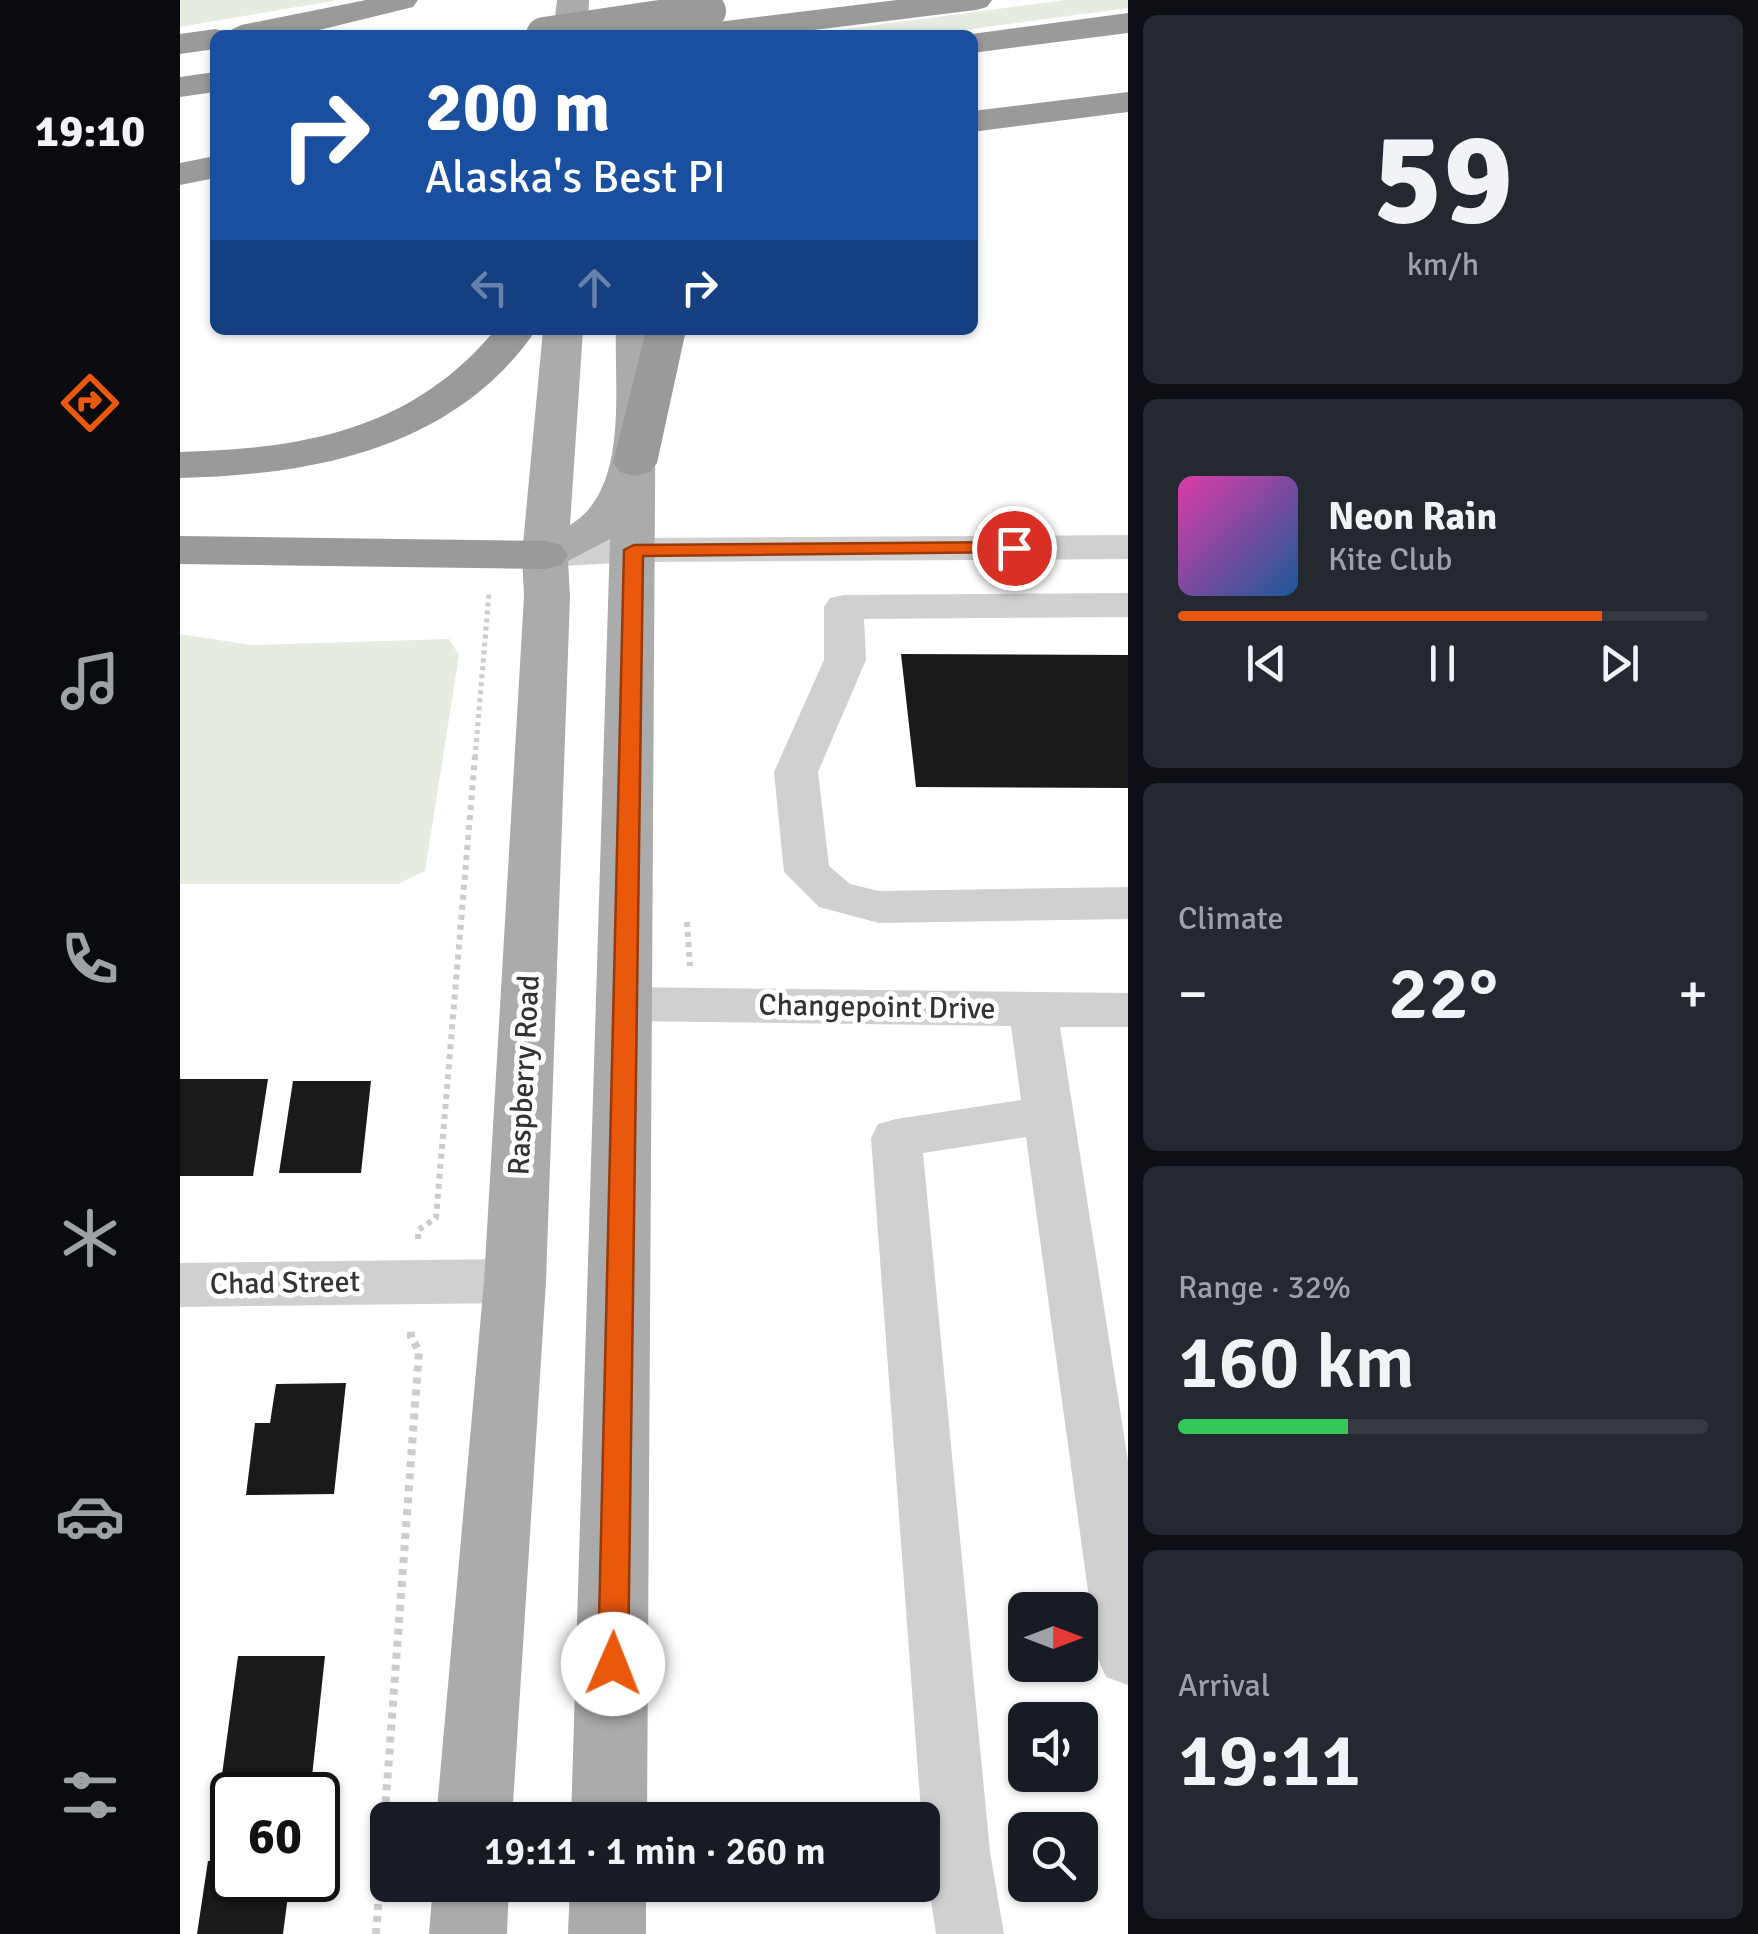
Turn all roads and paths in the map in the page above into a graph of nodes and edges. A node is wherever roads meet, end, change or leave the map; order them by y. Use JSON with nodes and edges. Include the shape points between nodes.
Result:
{"nodes":[{"id":1,"x":402,"y":0,"type":"edge"},
{"id":2,"x":572,"y":0,"type":"edge"},
{"id":3,"x":639,"y":0,"type":"edge"},
{"id":4,"x":782,"y":0,"type":"edge"},
{"id":5,"x":976,"y":0,"type":"edge"},
{"id":6,"x":1128,"y":23,"type":"edge"},
{"id":7,"x":708,"y":26,"type":"edge"},
{"id":8,"x":271,"y":30,"type":"edge"},
{"id":9,"x":570,"y":30,"type":"edge"},
{"id":10,"x":635,"y":30,"type":"edge"},
{"id":11,"x":639,"y":30,"type":"edge"},
{"id":12,"x":210,"y":40,"type":"edge"},
{"id":13,"x":978,"y":41,"type":"edge"},
{"id":14,"x":180,"y":44,"type":"edge"},
{"id":15,"x":210,"y":83,"type":"edge"},
{"id":16,"x":180,"y":88,"type":"edge"},
{"id":17,"x":210,"y":102,"type":"edge"},
{"id":18,"x":1128,"y":102,"type":"edge"},
{"id":19,"x":180,"y":106,"type":"edge"},
{"id":20,"x":978,"y":121,"type":"edge"},
{"id":21,"x":210,"y":153,"type":"edge"},
{"id":22,"x":180,"y":157,"type":"edge"},
{"id":23,"x":210,"y":168,"type":"edge"},
{"id":24,"x":180,"y":174,"type":"edge"},
{"id":25,"x":511,"y":335,"type":"edge"},
{"id":26,"x":562,"y":335,"type":"edge"},
{"id":27,"x":636,"y":335,"type":"edge"},
{"id":28,"x":665,"y":335,"type":"edge"},
{"id":29,"x":635,"y":464,"type":"junction"},
{"id":30,"x":180,"y":465,"type":"edge"},
{"id":31,"x":1128,"y":547,"type":"edge"},
{"id":32,"x":180,"y":550,"type":"edge"},
{"id":33,"x":634,"y":550,"type":"junction"},
{"id":34,"x":545,"y":554,"type":"junction"},
{"id":35,"x":489,"y":598,"type":"dead end"},
{"id":36,"x":1128,"y":604,"type":"edge"},
{"id":37,"x":1128,"y":903,"type":"edge"},
{"id":38,"x":626,"y":1004,"type":"junction"},
{"id":39,"x":1033,"y":1009,"type":"junction"},
{"id":40,"x":1128,"y":1010,"type":"edge"},
{"id":41,"x":1049,"y":1115,"type":"junction"},
{"id":42,"x":418,"y":1230,"type":"dead end"},
{"id":43,"x":515,"y":1282,"type":"junction"},
{"id":44,"x":180,"y":1285,"type":"edge"},
{"id":45,"x":411,"y":1337,"type":"dead end"},
{"id":46,"x":1128,"y":1657,"type":"edge"},
{"id":47,"x":475,"y":1802,"type":"edge"},
{"id":48,"x":609,"y":1802,"type":"edge"},
{"id":49,"x":469,"y":1902,"type":"edge"},
{"id":50,"x":608,"y":1902,"type":"edge"},
{"id":51,"x":376,"y":1934,"type":"edge"},
{"id":52,"x":468,"y":1934,"type":"edge"},
{"id":53,"x":607,"y":1934,"type":"edge"},
{"id":54,"x":970,"y":1934,"type":"edge"}],
"edges":[{"from":1,"to":8,"type":"highway"},
{"from":2,"to":9,"type":"main road"},
{"from":3,"to":11,"type":"main road"},
{"from":4,"to":7,"type":"highway"},
{"from":5,"to":7,"type":"highway"},
{"from":6,"to":13,"type":"highway"},
{"from":7,"to":10,"type":"highway","bridge":true},
{"from":12,"to":14,"type":"highway"},
{"from":15,"to":16,"type":"highway"},
{"from":17,"to":19,"type":"highway"},
{"from":18,"to":20,"type":"highway"},
{"from":21,"to":22,"type":"highway"},
{"from":23,"to":24,"type":"highway"},
{"from":25,"to":30,"type":"highway","via":[[464,386],[369,438],[282,459]]},
{"from":26,"to":34,"type":"main road","name":"Raspberry Road"},
{"from":27,"to":29,"type":"main road"},
{"from":28,"to":29,"type":"highway"},
{"from":29,"to":33,"type":"main road"},
{"from":29,"to":34,"type":"main road","via":[[603,526]]},
{"from":31,"to":33,"type":"street"},
{"from":32,"to":34,"type":"highway"},
{"from":33,"to":34,"type":"street"},
{"from":33,"to":38,"type":"main road"},
{"from":34,"to":43,"type":"main road","name":"Raspberry Road"},
{"from":35,"to":42,"type":"path","via":[[436,1218]]},
{"from":36,"to":37,"type":"street","via":[[844,606],[845,660],[796,772],[807,872],[835,896],[879,907]]},
{"from":38,"to":39,"type":"street","name":"Changepoint Drive"},
{"from":38,"to":48,"type":"main road"},
{"from":39,"to":40,"type":"street","name":"Changepoint Drive"},
{"from":39,"to":41,"type":"street"},
{"from":41,"to":46,"type":"street"},
{"from":41,"to":54,"type":"street","via":[[896,1138],[957,1852]]},
{"from":43,"to":44,"type":"street","name":"Chad Street"},
{"from":43,"to":47,"type":"main road","name":"Raspberry Road"},
{"from":45,"to":51,"type":"path","via":[[419,1351]]},
{"from":49,"to":52,"type":"main road"},
{"from":50,"to":53,"type":"main road"}]}
